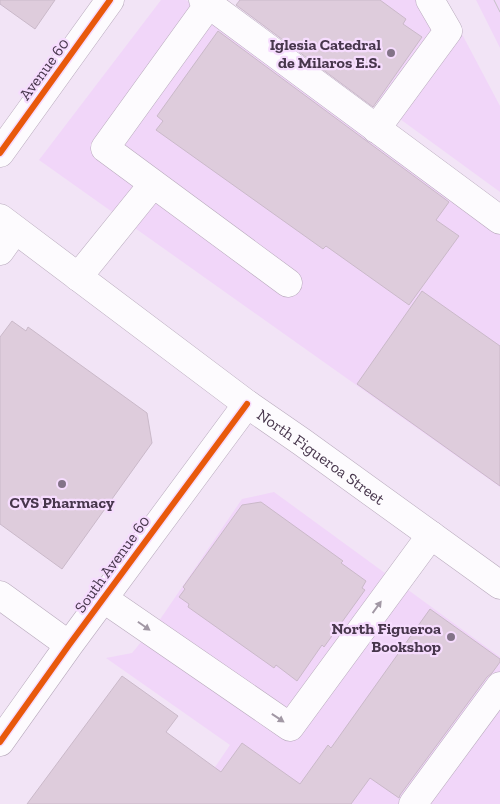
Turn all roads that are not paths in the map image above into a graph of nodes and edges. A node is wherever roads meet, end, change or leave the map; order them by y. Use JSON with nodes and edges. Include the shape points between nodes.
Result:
{"nodes":[{"id":1,"x":110,"y":0,"type":"edge"},
{"id":2,"x":430,"y":0,"type":"edge"},
{"id":3,"x":206,"y":2,"type":"edge"},
{"id":4,"x":376,"y":129,"type":"junction"},
{"id":5,"x":0,"y":153,"type":"edge"},
{"id":6,"x":152,"y":184,"type":"junction"},
{"id":7,"x":500,"y":220,"type":"edge"},
{"id":8,"x":5,"y":233,"type":"edge"},
{"id":9,"x":78,"y":277,"type":"junction"},
{"id":10,"x":288,"y":283,"type":"dead end"},
{"id":11,"x":247,"y":404,"type":"junction"},
{"id":12,"x":431,"y":535,"type":"junction"},
{"id":13,"x":500,"y":585,"type":"edge"},
{"id":14,"x":0,"y":595,"type":"edge"},
{"id":15,"x":104,"y":598,"type":"junction"},
{"id":16,"x":69,"y":645,"type":"junction"},
{"id":17,"x":500,"y":686,"type":"edge"},
{"id":18,"x":0,"y":742,"type":"edge"},
{"id":19,"x":413,"y":804,"type":"edge"}],
"edges":[{"from":1,"to":5,"type":"street","name":"Avenue 60"},
{"from":2,"to":4,"type":"street","via":[[448,31]]},
{"from":3,"to":4,"type":"street"},
{"from":3,"to":6,"type":"street","via":[[105,148]]},
{"from":4,"to":7,"type":"street"},
{"from":6,"to":9,"type":"street"},
{"from":6,"to":10,"type":"street"},
{"from":8,"to":9,"type":"street","name":"North Figueroa Street"},
{"from":9,"to":11,"type":"street","name":"North Figueroa Street"},
{"from":11,"to":12,"type":"street","name":"North Figueroa Street"},
{"from":11,"to":15,"type":"street","name":"South Avenue 60"},
{"from":12,"to":13,"type":"street","name":"North Figueroa Street"},
{"from":15,"to":12,"type":"street","one_way":true,"via":[[290,726]]},
{"from":14,"to":16,"type":"street"},
{"from":15,"to":16,"type":"street","name":"South Avenue 60"},
{"from":16,"to":18,"type":"street","name":"South Avenue 60"},
{"from":17,"to":19,"type":"street"}]}
